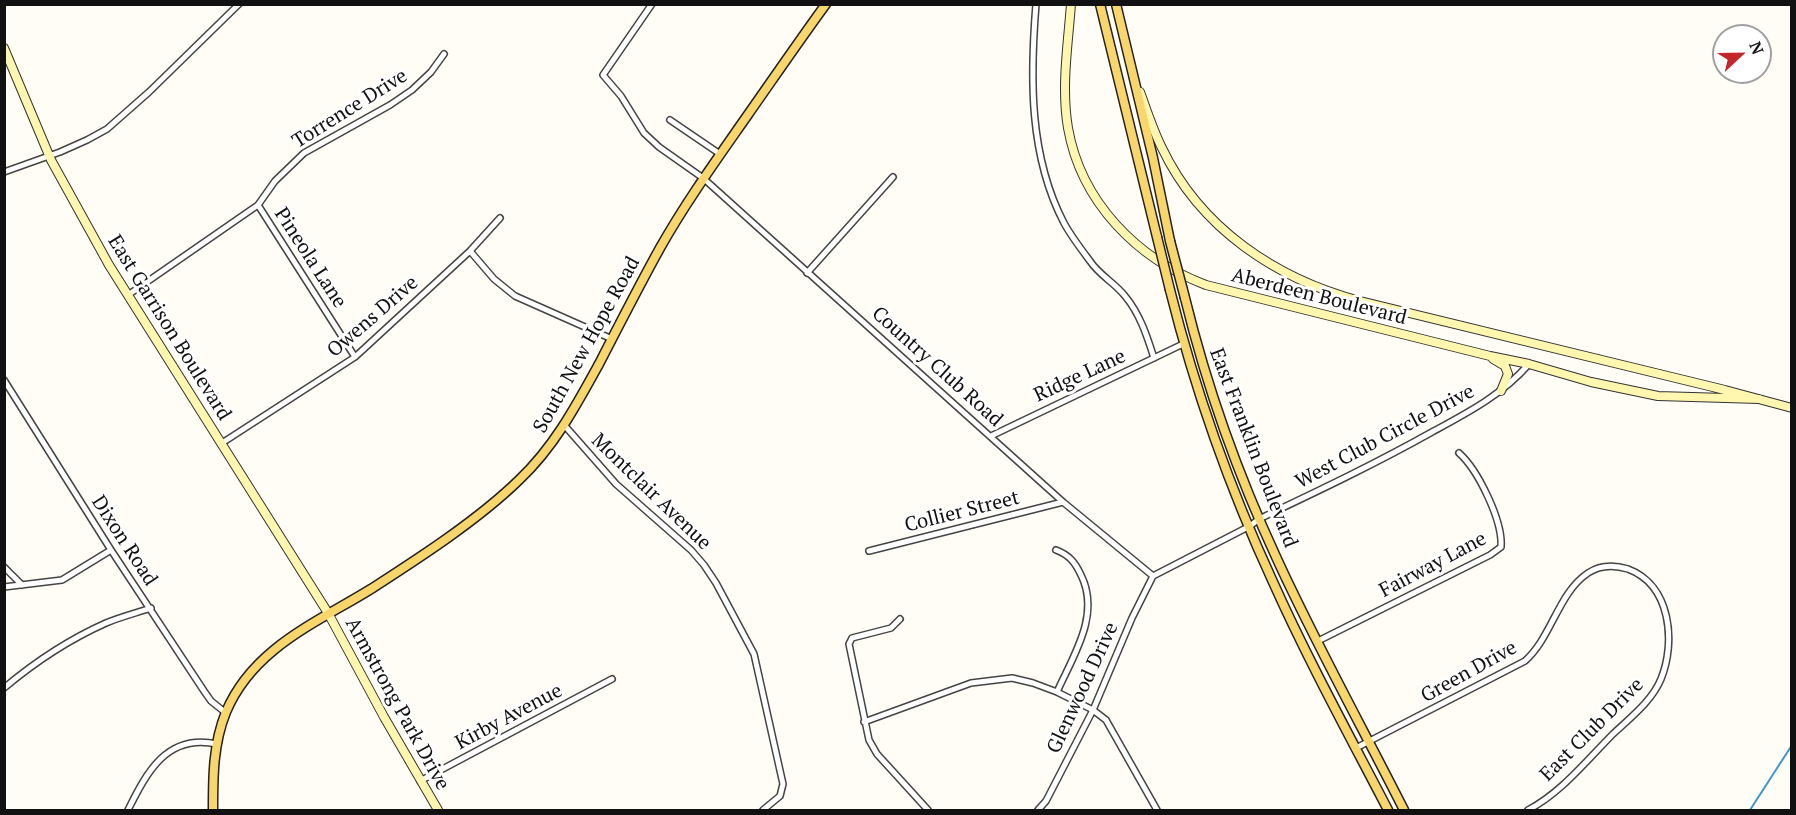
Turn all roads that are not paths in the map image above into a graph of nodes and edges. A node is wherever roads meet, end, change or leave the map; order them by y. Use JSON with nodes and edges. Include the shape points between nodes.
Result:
{"nodes":[{"id":1,"x":239,"y":4,"type":"edge"},
{"id":2,"x":652,"y":4,"type":"edge"},
{"id":3,"x":826,"y":4,"type":"edge"},
{"id":4,"x":1036,"y":4,"type":"edge"},
{"id":5,"x":1071,"y":4,"type":"edge"},
{"id":6,"x":1100,"y":4,"type":"edge"},
{"id":7,"x":1116,"y":4,"type":"edge"},
{"id":8,"x":4,"y":48,"type":"edge"},
{"id":9,"x":444,"y":54,"type":"dead end"},
{"id":10,"x":1132,"y":69,"type":"junction"},
{"id":11,"x":670,"y":120,"type":"dead end"},
{"id":12,"x":720,"y":154,"type":"junction"},
{"id":13,"x":49,"y":155,"type":"junction"},
{"id":14,"x":4,"y":172,"type":"edge"},
{"id":15,"x":892,"y":177,"type":"dead end"},
{"id":16,"x":703,"y":178,"type":"junction"},
{"id":17,"x":258,"y":205,"type":"junction"},
{"id":18,"x":500,"y":219,"type":"dead end"},
{"id":19,"x":470,"y":251,"type":"junction"},
{"id":20,"x":807,"y":273,"type":"junction"},
{"id":21,"x":128,"y":295,"type":"junction"},
{"id":22,"x":612,"y":339,"type":"junction"},
{"id":23,"x":1183,"y":344,"type":"junction"},
{"id":24,"x":1490,"y":356,"type":"junction"},
{"id":25,"x":355,"y":357,"type":"junction"},
{"id":26,"x":1154,"y":357,"type":"junction"},
{"id":27,"x":1529,"y":364,"type":"junction"},
{"id":28,"x":4,"y":380,"type":"edge"},
{"id":29,"x":1501,"y":391,"type":"junction"},
{"id":30,"x":1759,"y":399,"type":"junction"},
{"id":31,"x":1791,"y":408,"type":"edge"},
{"id":32,"x":565,"y":426,"type":"junction"},
{"id":33,"x":991,"y":436,"type":"junction"},
{"id":34,"x":222,"y":443,"type":"junction"},
{"id":35,"x":1459,"y":453,"type":"dead end"},
{"id":36,"x":1063,"y":502,"type":"junction"},
{"id":37,"x":1259,"y":519,"type":"junction"},
{"id":38,"x":1250,"y":526,"type":"junction"},
{"id":39,"x":111,"y":550,"type":"junction"},
{"id":40,"x":1056,"y":550,"type":"dead end"},
{"id":41,"x":868,"y":551,"type":"dead end"},
{"id":42,"x":4,"y":567,"type":"edge"},
{"id":43,"x":1153,"y":576,"type":"junction"},
{"id":44,"x":22,"y":585,"type":"junction"},
{"id":45,"x":4,"y":587,"type":"edge"},
{"id":46,"x":1569,"y":593,"type":"joint"},
{"id":47,"x":151,"y":608,"type":"junction"},
{"id":48,"x":328,"y":613,"type":"junction"},
{"id":49,"x":900,"y":619,"type":"dead end"},
{"id":50,"x":1318,"y":641,"type":"junction"},
{"id":51,"x":612,"y":679,"type":"dead end"},
{"id":52,"x":4,"y":688,"type":"edge"},
{"id":53,"x":1057,"y":692,"type":"junction"},
{"id":54,"x":1094,"y":710,"type":"junction"},
{"id":55,"x":226,"y":713,"type":"junction"},
{"id":56,"x":864,"y":722,"type":"junction"},
{"id":57,"x":1370,"y":742,"type":"junction"},
{"id":58,"x":217,"y":744,"type":"junction"},
{"id":59,"x":1356,"y":748,"type":"junction"},
{"id":60,"x":420,"y":781,"type":"junction"},
{"id":61,"x":128,"y":810,"type":"edge"},
{"id":62,"x":213,"y":810,"type":"edge"},
{"id":63,"x":438,"y":810,"type":"edge"},
{"id":64,"x":763,"y":810,"type":"edge"},
{"id":65,"x":928,"y":810,"type":"edge"},
{"id":66,"x":1038,"y":810,"type":"edge"},
{"id":67,"x":1156,"y":810,"type":"edge"},
{"id":68,"x":1388,"y":810,"type":"edge"},
{"id":69,"x":1404,"y":810,"type":"edge"},
{"id":70,"x":1528,"y":810,"type":"edge"}],
"edges":[{"from":1,"to":13,"type":"street","via":[[107,129]]},
{"from":2,"to":16,"type":"street","name":"Country Club Road","via":[[603,75],[644,134]]},
{"from":3,"to":12,"type":"main road","name":"South New Hope Road"},
{"from":4,"to":26,"type":"street","via":[[1032,55],[1034,119],[1048,185],[1064,224],[1143,323]]},
{"from":5,"to":24,"type":"main road","name":"Aberdeen Boulevard","via":[[1065,79],[1068,128],[1080,170],[1098,202],[1137,247],[1206,285]]},
{"from":6,"to":23,"type":"main road","name":"East Franklin Boulevard","bridge":true},
{"from":7,"to":10,"type":"main road","name":"East Franklin Boulevard"},
{"from":8,"to":13,"type":"main road","name":"East Garrison Boulevard"},
{"from":9,"to":17,"type":"street","name":"Torrence Drive","via":[[412,90],[304,153],[275,181]]},
{"from":10,"to":30,"type":"main road","name":"Aberdeen Boulevard","via":[[1161,147],[1187,190],[1232,238],[1283,273],[1342,297]]},
{"from":10,"to":37,"type":"main road","name":"East Franklin Boulevard","bridge":true,"via":[[1195,339]]},
{"from":11,"to":12,"type":"street"},
{"from":12,"to":16,"type":"main road","name":"South New Hope Road"},
{"from":13,"to":14,"type":"street"},
{"from":13,"to":21,"type":"main road","name":"East Garrison Boulevard","via":[[74,206]]},
{"from":15,"to":20,"type":"street"},
{"from":16,"to":20,"type":"street","name":"Country Club Road"},
{"from":16,"to":22,"type":"main road","name":"South New Hope Road","via":[[660,247]]},
{"from":17,"to":21,"type":"street","name":"Torrence Drive"},
{"from":17,"to":25,"type":"street","name":"Pineola Lane"},
{"from":18,"to":19,"type":"street","name":"Owens Drive"},
{"from":19,"to":22,"type":"street","via":[[515,296]]},
{"from":19,"to":25,"type":"street","name":"Owens Drive"},
{"from":20,"to":33,"type":"street","name":"Country Club Road"},
{"from":21,"to":34,"type":"main road","name":"East Garrison Boulevard"},
{"from":22,"to":32,"type":"main road","name":"South New Hope Road"},
{"from":23,"to":26,"type":"street","name":"Ridge Lane"},
{"from":23,"to":38,"type":"main road","name":"East Franklin Boulevard","via":[[1206,416]]},
{"from":24,"to":27,"type":"main road","name":"Aberdeen Boulevard"},
{"from":24,"to":29,"type":"main road","via":[[1506,370],[1507,379]]},
{"from":25,"to":34,"type":"street","name":"Owens Drive"},
{"from":26,"to":33,"type":"street","name":"Ridge Lane"},
{"from":27,"to":29,"type":"street","name":"West Club Circle Drive"},
{"from":27,"to":30,"type":"main road","name":"Aberdeen Boulevard","via":[[1659,396]]},
{"from":28,"to":39,"type":"street","name":"Dixon Road"},
{"from":29,"to":37,"type":"street","name":"West Club Circle Drive","via":[[1394,454]]},
{"from":30,"to":31,"type":"main road","name":"Aberdeen Boulevard"},
{"from":32,"to":48,"type":"main road","name":"South New Hope Road","via":[[525,475],[497,500],[386,579]]},
{"from":32,"to":64,"type":"street","name":"Montclair Avenue","via":[[616,484],[704,565],[750,644],[783,784],[780,796]]},
{"from":33,"to":36,"type":"street","name":"Country Club Road"},
{"from":34,"to":48,"type":"main road","name":"East Garrison Boulevard"},
{"from":35,"to":50,"type":"street","name":"Fairway Lane","via":[[1481,481],[1499,529],[1501,547]]},
{"from":36,"to":41,"type":"street","name":"Collier Street"},
{"from":36,"to":43,"type":"street","name":"Country Club Road"},
{"from":37,"to":38,"type":"street","name":"West Club Circle Drive"},
{"from":37,"to":50,"type":"main road","name":"East Franklin Boulevard"},
{"from":38,"to":43,"type":"street","name":"West Club Circle Drive"},
{"from":38,"to":59,"type":"main road","name":"East Franklin Boulevard","via":[[1273,583]]},
{"from":39,"to":44,"type":"street","via":[[62,580]]},
{"from":39,"to":47,"type":"street","name":"Dixon Road"},
{"from":40,"to":53,"type":"street","via":[[1077,565],[1089,602],[1082,637]]},
{"from":42,"to":44,"type":"street"},
{"from":43,"to":54,"type":"street","name":"Glenwood Drive"},
{"from":44,"to":45,"type":"street"},
{"from":46,"to":57,"type":"street","name":"Green Drive","via":[[1537,650],[1525,661]]},
{"from":46,"to":70,"type":"street","name":"East Club Drive","via":[[1578,581],[1605,566],[1635,572],[1658,593],[1666,622],[1668,653],[1660,683],[1651,696],[1569,778]]},
{"from":47,"to":52,"type":"street","via":[[107,623],[58,649]]},
{"from":47,"to":55,"type":"street","name":"Dixon Road","via":[[204,691]]},
{"from":48,"to":55,"type":"main road","name":"South New Hope Road","via":[[260,660]]},
{"from":48,"to":60,"type":"main road","name":"Armstrong Park Drive"},
{"from":49,"to":56,"type":"street","via":[[891,628],[852,638],[849,644]]},
{"from":50,"to":57,"type":"main road","name":"East Franklin Boulevard"},
{"from":51,"to":60,"type":"street","name":"Kirby Avenue"},
{"from":53,"to":54,"type":"street"},
{"from":53,"to":56,"type":"street","via":[[1012,678],[992,679],[970,683]]},
{"from":54,"to":66,"type":"street","name":"Glenwood Drive"},
{"from":54,"to":67,"type":"street","via":[[1106,720]]},
{"from":55,"to":58,"type":"main road","name":"South New Hope Road"},
{"from":56,"to":65,"type":"street","via":[[877,754]]},
{"from":57,"to":59,"type":"street","name":"Green Drive"},
{"from":57,"to":69,"type":"main road","name":"East Franklin Boulevard"},
{"from":58,"to":61,"type":"street","via":[[193,741],[164,756],[151,769]]},
{"from":58,"to":62,"type":"main road","name":"South New Hope Road"},
{"from":59,"to":68,"type":"main road","name":"East Franklin Boulevard"},
{"from":60,"to":63,"type":"main road","name":"Armstrong Park Drive"}]}
